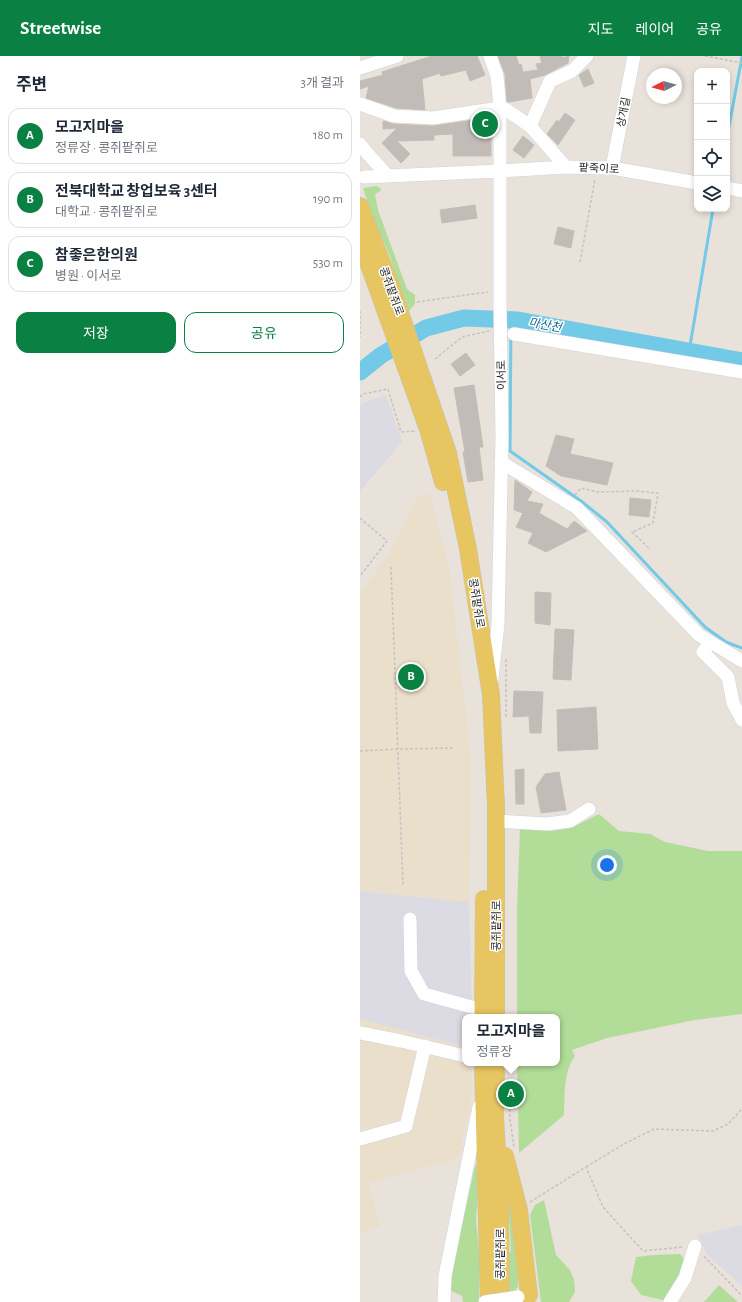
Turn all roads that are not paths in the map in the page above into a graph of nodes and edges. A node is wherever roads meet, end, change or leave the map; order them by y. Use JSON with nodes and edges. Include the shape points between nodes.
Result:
{"nodes":[{"id":1,"x":397,"y":56,"type":"edge"},
{"id":2,"x":490,"y":56,"type":"edge"},
{"id":3,"x":587,"y":56,"type":"edge"},
{"id":4,"x":634,"y":56,"type":"edge"},
{"id":5,"x":360,"y":68,"type":"edge"},
{"id":6,"x":360,"y":104,"type":"edge"},
{"id":7,"x":500,"y":108,"type":"junction"},
{"id":8,"x":530,"y":126,"type":"junction"},
{"id":9,"x":360,"y":144,"type":"edge"},
{"id":10,"x":566,"y":167,"type":"junction"},
{"id":11,"x":612,"y":168,"type":"junction"},
{"id":12,"x":500,"y":171,"type":"junction"},
{"id":13,"x":388,"y":176,"type":"junction"},
{"id":14,"x":364,"y":177,"type":"dead end"},
{"id":15,"x":694,"y":182,"type":"edge"},
{"id":16,"x":730,"y":189,"type":"edge"},
{"id":17,"x":742,"y":191,"type":"edge"},
{"id":18,"x":360,"y":206,"type":"edge"},
{"id":19,"x":360,"y":240,"type":"edge"},
{"id":20,"x":366,"y":264,"type":"edge"},
{"id":21,"x":396,"y":320,"type":"junction"},
{"id":22,"x":514,"y":334,"type":"dead end"},
{"id":23,"x":411,"y":363,"type":"junction"},
{"id":24,"x":742,"y":372,"type":"edge"},
{"id":25,"x":502,"y":462,"type":"junction"},
{"id":26,"x":710,"y":642,"type":"junction"},
{"id":27,"x":742,"y":662,"type":"edge"},
{"id":28,"x":491,"y":694,"type":"junction"},
{"id":29,"x":742,"y":720,"type":"edge"},
{"id":30,"x":589,"y":809,"type":"dead end"},
{"id":31,"x":496,"y":821,"type":"junction"},
{"id":32,"x":410,"y":919,"type":"dead end"},
{"id":33,"x":484,"y":1014,"type":"edge"},
{"id":34,"x":487,"y":1014,"type":"edge"},
{"id":35,"x":487,"y":1014,"type":"edge"},
{"id":36,"x":360,"y":1033,"type":"edge"},
{"id":37,"x":425,"y":1046,"type":"junction"},
{"id":38,"x":462,"y":1055,"type":"edge"},
{"id":39,"x":483,"y":1066,"type":"edge"},
{"id":40,"x":496,"y":1066,"type":"edge"},
{"id":41,"x":483,"y":1091,"type":"junction"},
{"id":42,"x":495,"y":1116,"type":"junction"},
{"id":43,"x":360,"y":1139,"type":"edge"},
{"id":44,"x":695,"y":1246,"type":"road end"},
{"id":45,"x":525,"y":1298,"type":"edge"},
{"id":46,"x":444,"y":1302,"type":"edge"},
{"id":47,"x":485,"y":1302,"type":"edge"},
{"id":48,"x":489,"y":1302,"type":"edge"},
{"id":49,"x":501,"y":1302,"type":"edge"},
{"id":50,"x":670,"y":1302,"type":"edge"}],
"edges":[{"from":1,"to":5,"type":"street"},
{"from":2,"to":7,"type":"street","name":"이서로","via":[[497,76]]},
{"from":3,"to":8,"type":"street","via":[[572,71],[550,81]]},
{"from":4,"to":11,"type":"street","name":"상개길"},
{"from":6,"to":7,"type":"street","via":[[394,116],[433,118]]},
{"from":7,"to":8,"type":"street"},
{"from":7,"to":12,"type":"street","name":"이서로"},
{"from":8,"to":10,"type":"street"},
{"from":9,"to":13,"type":"street"},
{"from":10,"to":11,"type":"street","name":"팥죽이로"},
{"from":10,"to":12,"type":"street","name":"팥죽이로"},
{"from":11,"to":15,"type":"street","name":"팥죽이로"},
{"from":12,"to":13,"type":"street","name":"팥죽이로"},
{"from":12,"to":25,"type":"street","name":"이서로"},
{"from":13,"to":14,"type":"street","name":"팥죽이로"},
{"from":16,"to":17,"type":"street"},
{"from":18,"to":21,"type":"main road","name":"콩쥐팥쥐로"},
{"from":19,"to":20,"type":"main road","name":"콩쥐팥쥐로"},
{"from":20,"to":21,"type":"main road","name":"콩쥐팥쥐로"},
{"from":21,"to":23,"type":"main road","name":"콩쥐팥쥐로"},
{"from":22,"to":24,"type":"street"},
{"from":23,"to":28,"type":"main road","name":"콩쥐팥쥐로","via":[[448,453],[468,549]]},
{"from":23,"to":34,"type":"main road","name":"콩쥐팥쥐로","via":[[446,493],[466,591],[480,694],[485,795]]},
{"from":25,"to":26,"type":"street","via":[[577,508],[699,635]]},
{"from":25,"to":28,"type":"street","name":"이서로","via":[[498,624]]},
{"from":26,"to":27,"type":"street"},
{"from":26,"to":29,"type":"street","via":[[703,652],[728,677],[733,703]]},
{"from":28,"to":31,"type":"main road","name":"콩쥐팥쥐로"},
{"from":30,"to":31,"type":"street","via":[[570,821],[547,824]]},
{"from":31,"to":35,"type":"main road","name":"콩쥐팥쥐로"},
{"from":32,"to":33,"type":"street","via":[[411,971],[424,994]]},
{"from":36,"to":37,"type":"street"},
{"from":37,"to":38,"type":"street"},
{"from":37,"to":43,"type":"street","via":[[406,1126]]},
{"from":39,"to":41,"type":"main road","name":"콩쥐팥쥐로"},
{"from":40,"to":42,"type":"main road","name":"콩쥐팥쥐로"},
{"from":41,"to":46,"type":"street","via":[[445,1276]]},
{"from":41,"to":48,"type":"main road","name":"콩쥐팥쥐로"},
{"from":42,"to":45,"type":"main road","via":[[519,1210]]},
{"from":42,"to":49,"type":"main road","name":"콩쥐팥쥐로"},
{"from":44,"to":50,"type":"street","via":[[685,1278]]},
{"from":45,"to":47,"type":"street","bridge":true}]}
